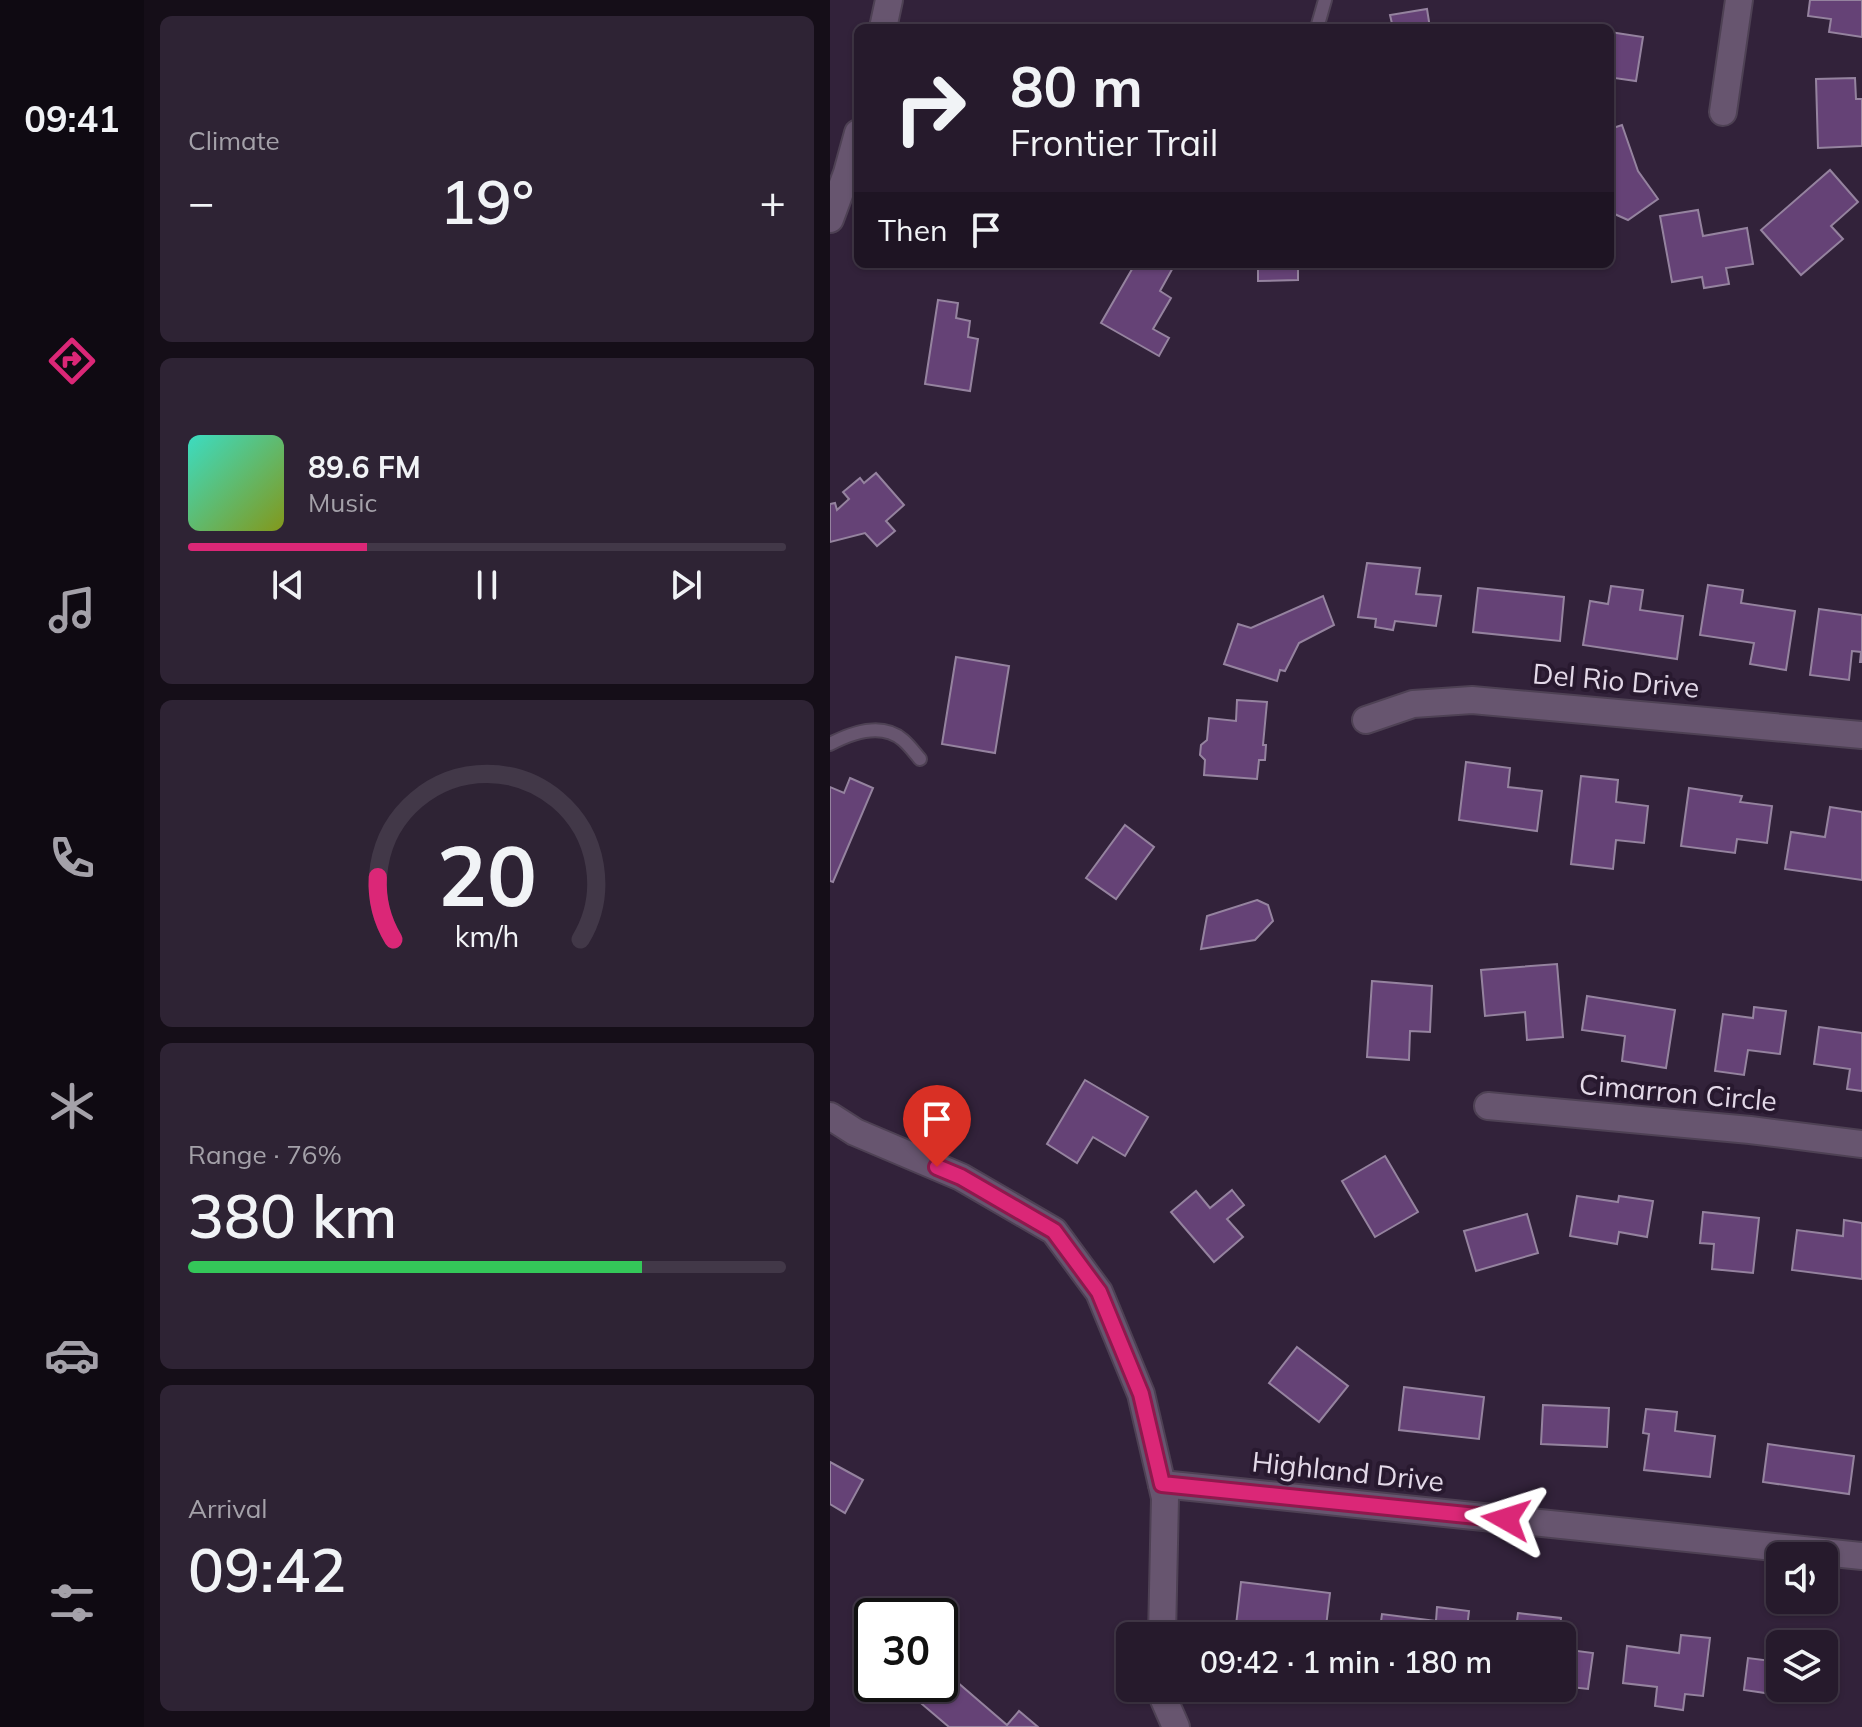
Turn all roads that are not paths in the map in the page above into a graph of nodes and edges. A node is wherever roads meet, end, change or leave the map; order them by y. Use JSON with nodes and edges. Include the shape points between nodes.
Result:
{"nodes":[{"id":1,"x":889,"y":0,"type":"edge"},
{"id":2,"x":1325,"y":0,"type":"edge"},
{"id":3,"x":1739,"y":0,"type":"edge"},
{"id":4,"x":884,"y":24,"type":"edge"},
{"id":5,"x":1318,"y":24,"type":"edge"},
{"id":6,"x":1723,"y":112,"type":"dead end"},
{"id":7,"x":854,"y":143,"type":"edge"},
{"id":8,"x":830,"y":219,"type":"edge"},
{"id":9,"x":1366,"y":720,"type":"dead end"},
{"id":10,"x":1862,"y":735,"type":"edge"},
{"id":11,"x":830,"y":744,"type":"edge"},
{"id":12,"x":920,"y":759,"type":"dead end"},
{"id":13,"x":1488,"y":1106,"type":"dead end"},
{"id":14,"x":830,"y":1116,"type":"edge"},
{"id":15,"x":1862,"y":1144,"type":"edge"},
{"id":16,"x":1162,"y":1484,"type":"junction"},
{"id":17,"x":1862,"y":1556,"type":"edge"},
{"id":18,"x":1162,"y":1622,"type":"edge"},
{"id":19,"x":1165,"y":1702,"type":"edge"},
{"id":20,"x":1176,"y":1727,"type":"edge"}],
"edges":[{"from":1,"to":4,"type":"street"},
{"from":2,"to":5,"type":"lane"},
{"from":3,"to":6,"type":"street"},
{"from":7,"to":8,"type":"street"},
{"from":9,"to":10,"type":"street","name":"Del Rio Drive","via":[[1413,704],[1472,700]]},
{"from":11,"to":12,"type":"lane","via":[[872,730],[900,737]]},
{"from":13,"to":15,"type":"street","name":"Cimarron Circle"},
{"from":14,"to":16,"type":"street","via":[[961,1177],[1054,1231],[1099,1292],[1141,1394]]},
{"from":16,"to":17,"type":"street","name":"Highland Drive"},
{"from":16,"to":18,"type":"street"},
{"from":19,"to":20,"type":"street"}]}
